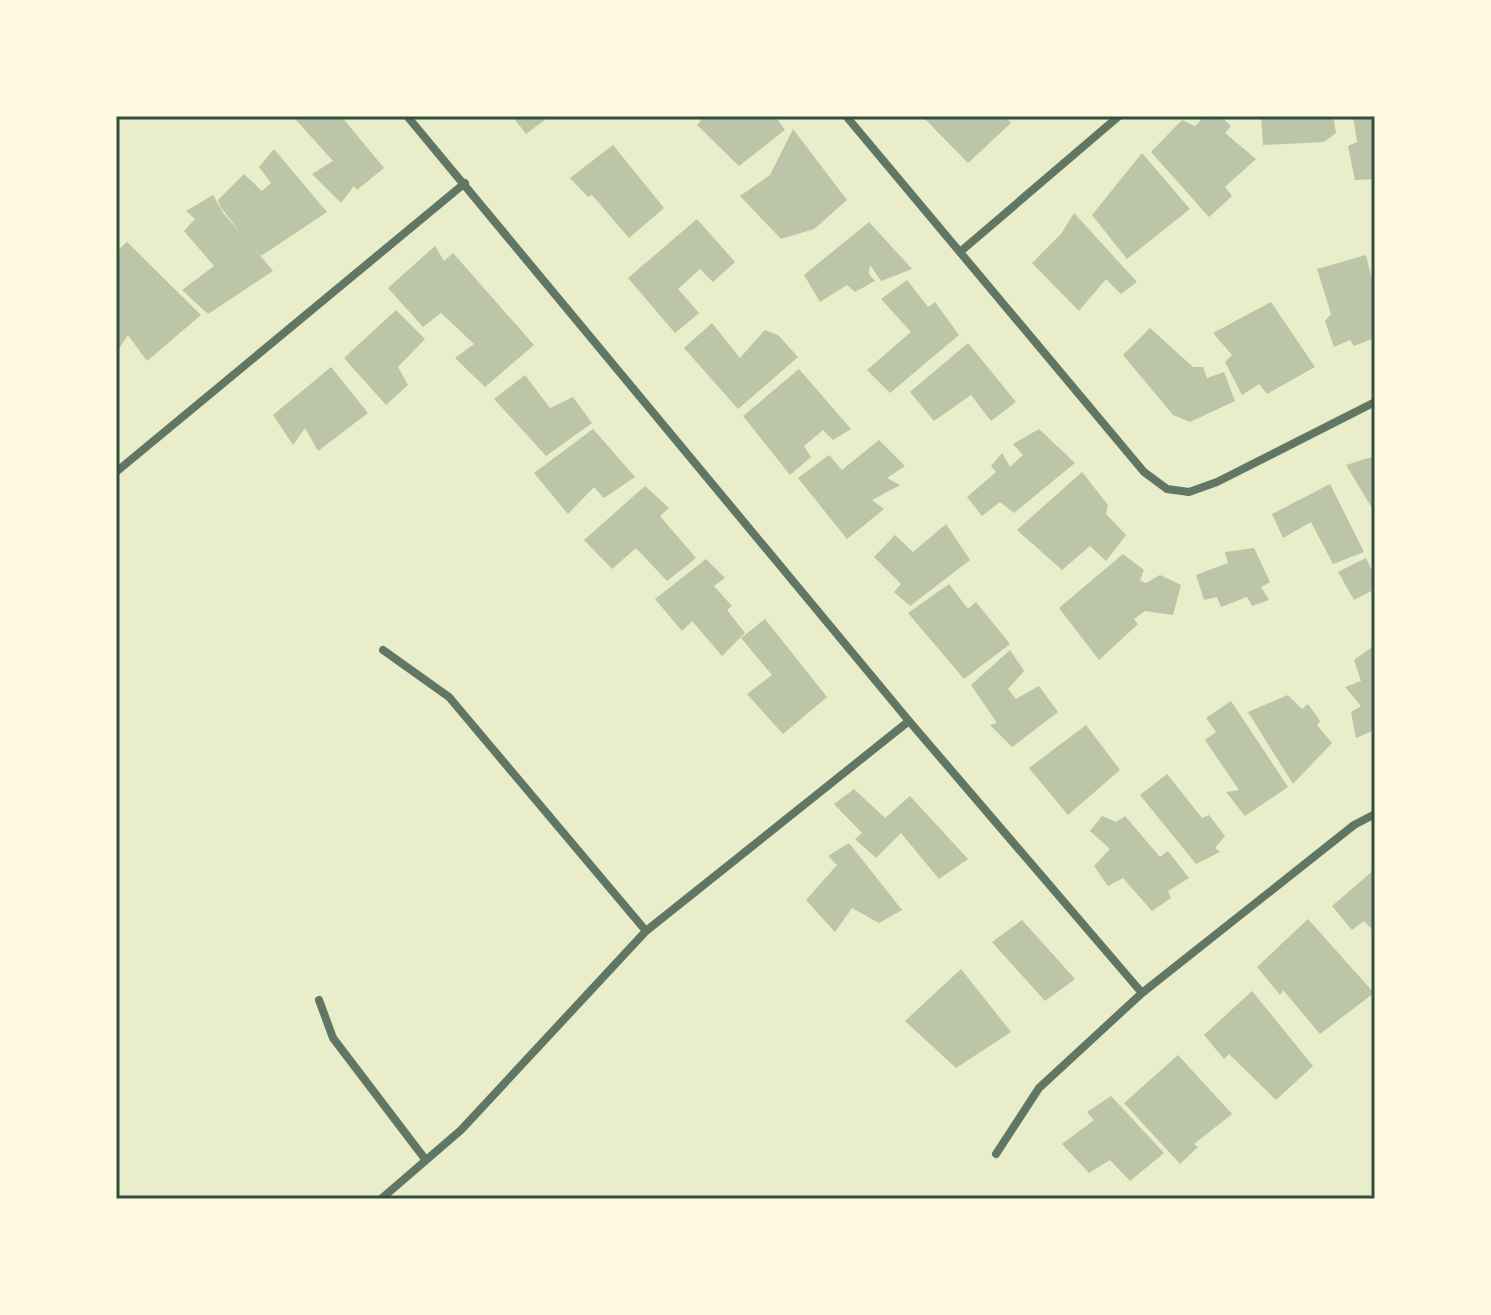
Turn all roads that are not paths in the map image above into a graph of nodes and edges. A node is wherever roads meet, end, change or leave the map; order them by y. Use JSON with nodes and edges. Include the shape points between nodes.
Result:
{"nodes":[{"id":1,"x":407,"y":116,"type":"edge"},
{"id":2,"x":846,"y":116,"type":"edge"},
{"id":3,"x":1119,"y":116,"type":"edge"},
{"id":4,"x":465,"y":183,"type":"junction"},
{"id":5,"x":960,"y":252,"type":"junction"},
{"id":6,"x":1375,"y":402,"type":"edge"},
{"id":7,"x":116,"y":472,"type":"edge"},
{"id":8,"x":383,"y":650,"type":"dead end"},
{"id":9,"x":909,"y":721,"type":"junction"},
{"id":10,"x":1375,"y":814,"type":"edge"},
{"id":11,"x":646,"y":931,"type":"junction"},
{"id":12,"x":1142,"y":993,"type":"junction"},
{"id":13,"x":319,"y":1000,"type":"dead end"},
{"id":14,"x":996,"y":1154,"type":"dead end"},
{"id":15,"x":425,"y":1159,"type":"junction"},
{"id":16,"x":381,"y":1199,"type":"edge"}],
"edges":[{"from":1,"to":4,"type":"street"},
{"from":2,"to":5,"type":"street"},
{"from":3,"to":5,"type":"street"},
{"from":4,"to":7,"type":"street"},
{"from":4,"to":9,"type":"street"},
{"from":5,"to":6,"type":"street","via":[[1144,472],[1167,489],[1189,492],[1217,482]]},
{"from":8,"to":11,"type":"street","via":[[449,697]]},
{"from":9,"to":11,"type":"street"},
{"from":9,"to":12,"type":"street"},
{"from":10,"to":12,"type":"street","via":[[1354,825]]},
{"from":11,"to":15,"type":"street","via":[[488,1103]]},
{"from":12,"to":14,"type":"street","via":[[1039,1088]]},
{"from":13,"to":15,"type":"street","via":[[333,1038]]},
{"from":15,"to":16,"type":"street"}]}
